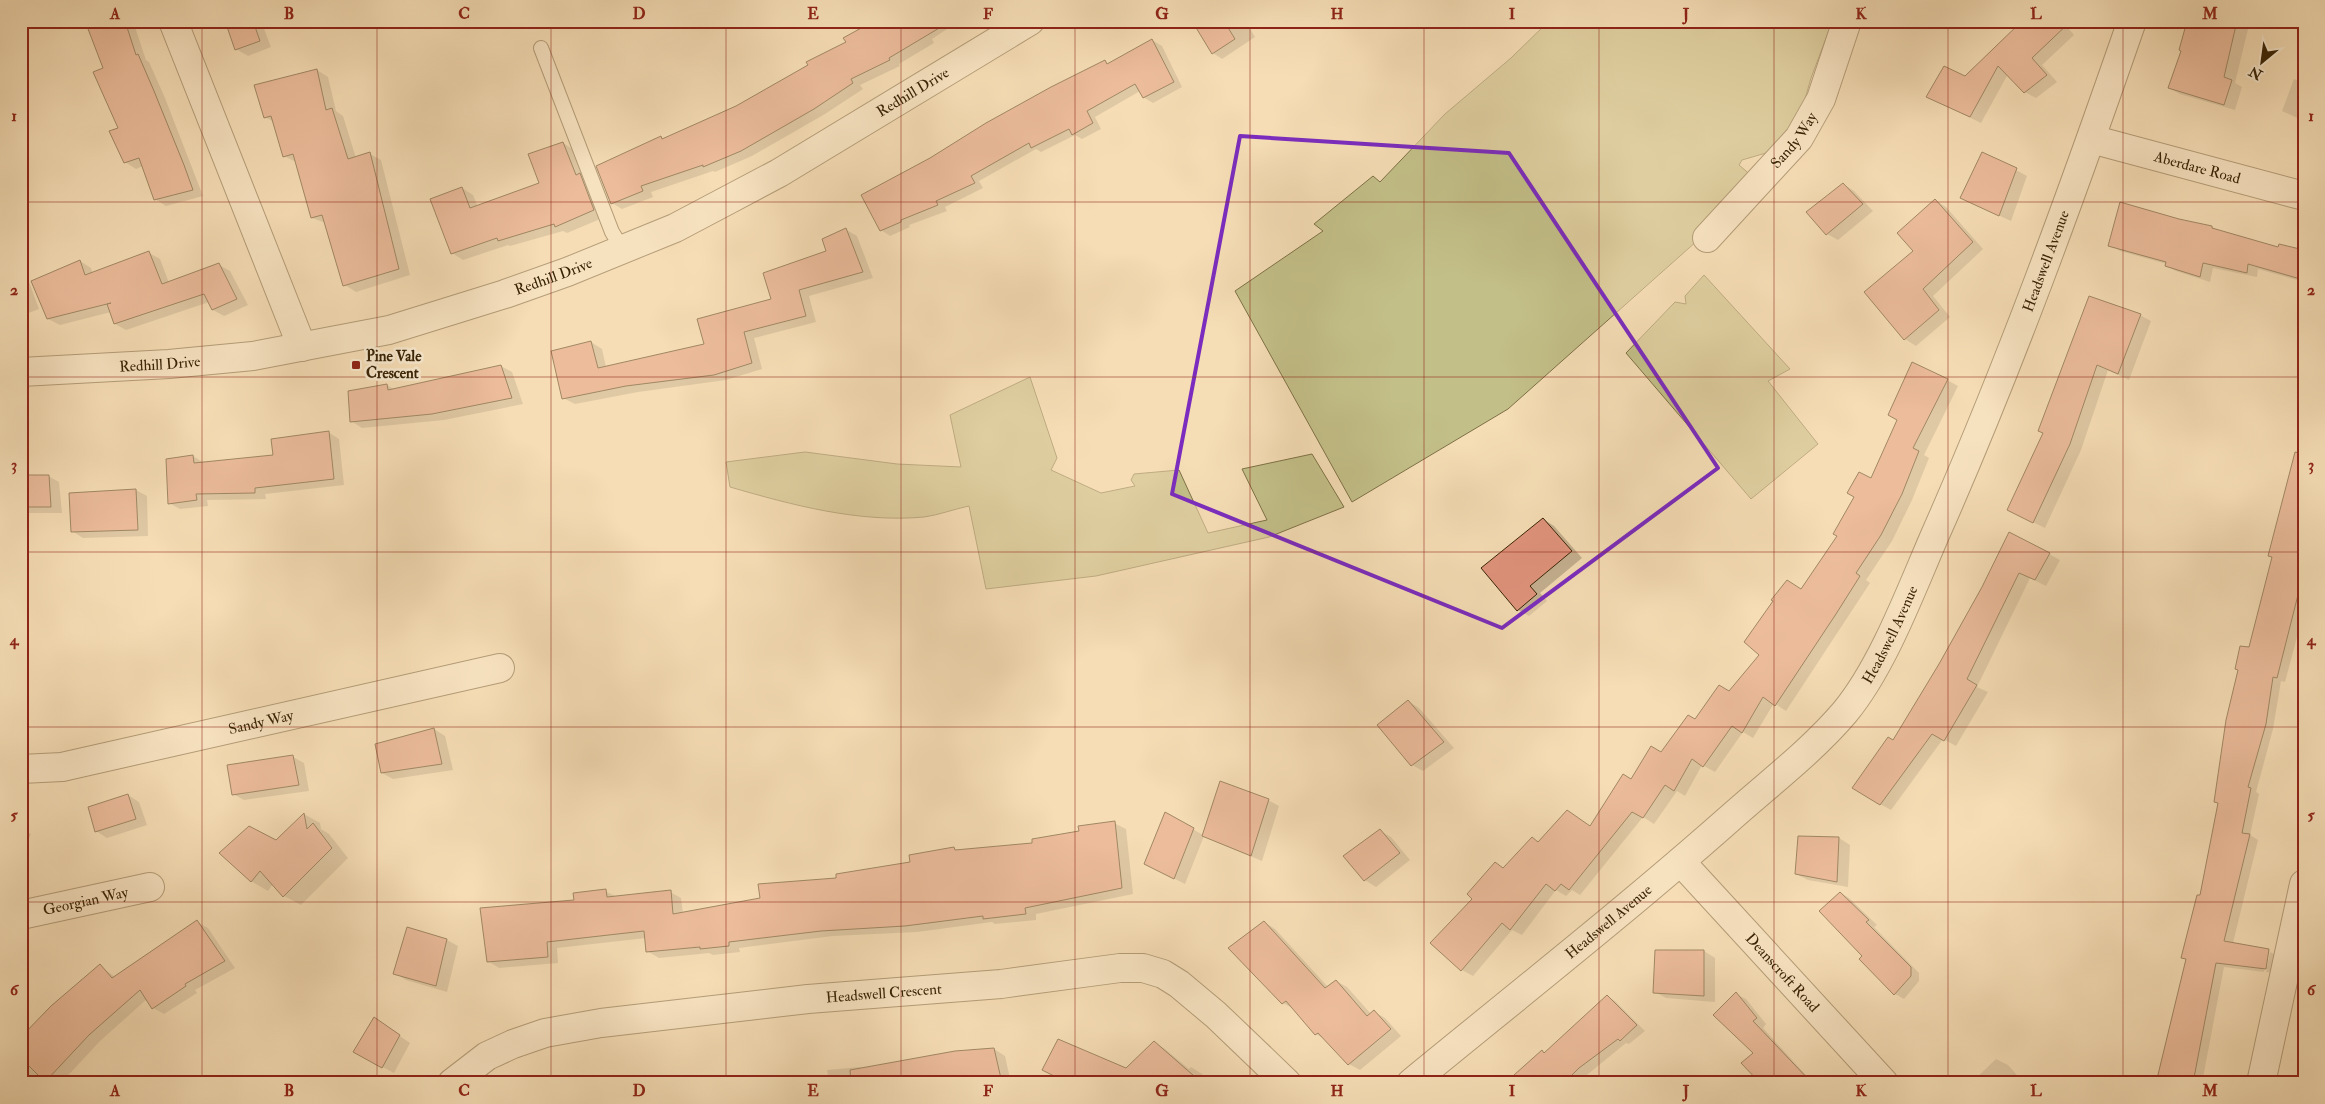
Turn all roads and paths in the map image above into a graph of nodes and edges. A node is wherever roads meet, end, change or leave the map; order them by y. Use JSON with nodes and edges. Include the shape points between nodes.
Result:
{"nodes":[{"id":1,"x":173,"y":21,"type":"edge"},
{"id":2,"x":1030,"y":21,"type":"edge"},
{"id":3,"x":1847,"y":21,"type":"edge"},
{"id":4,"x":2132,"y":21,"type":"edge"},
{"id":5,"x":541,"y":48,"type":"dead end"},
{"id":6,"x":2091,"y":139,"type":"junction"},
{"id":7,"x":2304,"y":196,"type":"edge"},
{"id":8,"x":1707,"y":238,"type":"dead end"},
{"id":9,"x":623,"y":250,"type":"junction"},
{"id":10,"x":302,"y":347,"type":"junction"},
{"id":11,"x":21,"y":372,"type":"edge"},
{"id":12,"x":500,"y":668,"type":"dead end"},
{"id":13,"x":21,"y":770,"type":"edge"},
{"id":14,"x":1681,"y":862,"type":"junction"},
{"id":15,"x":2304,"y":884,"type":"edge"},
{"id":16,"x":150,"y":887,"type":"dead end"},
{"id":17,"x":21,"y":915,"type":"edge"},
{"id":18,"x":452,"y":1083,"type":"edge"},
{"id":19,"x":1287,"y":1083,"type":"edge"},
{"id":20,"x":1412,"y":1083,"type":"edge"},
{"id":21,"x":1884,"y":1083,"type":"edge"},
{"id":22,"x":2260,"y":1083,"type":"edge"}],
"edges":[{"from":1,"to":10,"type":"street"},
{"from":2,"to":9,"type":"street","name":"Redhill Drive","via":[[779,174],[675,228]]},
{"from":3,"to":8,"type":"street","name":"Sandy Way","via":[[1821,99],[1799,138]]},
{"from":4,"to":6,"type":"street","name":"Headswell Avenue"},
{"from":5,"to":9,"type":"lane","via":[[612,232]]},
{"from":6,"to":7,"type":"street","name":"Aberdare Road"},
{"from":6,"to":14,"type":"street","name":"Headswell Avenue","via":[[1978,439],[1897,621],[1866,681],[1845,712],[1816,742]]},
{"from":9,"to":10,"type":"street","name":"Redhill Drive","via":[[567,272],[389,330]]},
{"from":10,"to":11,"type":"street","name":"Redhill Drive","via":[[253,356],[169,364]]},
{"from":12,"to":13,"type":"street","name":"Sandy Way","via":[[62,767]]},
{"from":14,"to":20,"type":"street","name":"Headswell Avenue"},
{"from":14,"to":21,"type":"street","name":"Deanscroft Road"},
{"from":15,"to":22,"type":"street"},
{"from":16,"to":17,"type":"street","name":"Georgian Way"},
{"from":18,"to":19,"type":"street","name":"Headswell Crescent","via":[[487,1056],[513,1044],[545,1033],[601,1023],[808,999],[1001,984],[1120,968],[1143,968],[1163,974],[1179,984]]}]}
